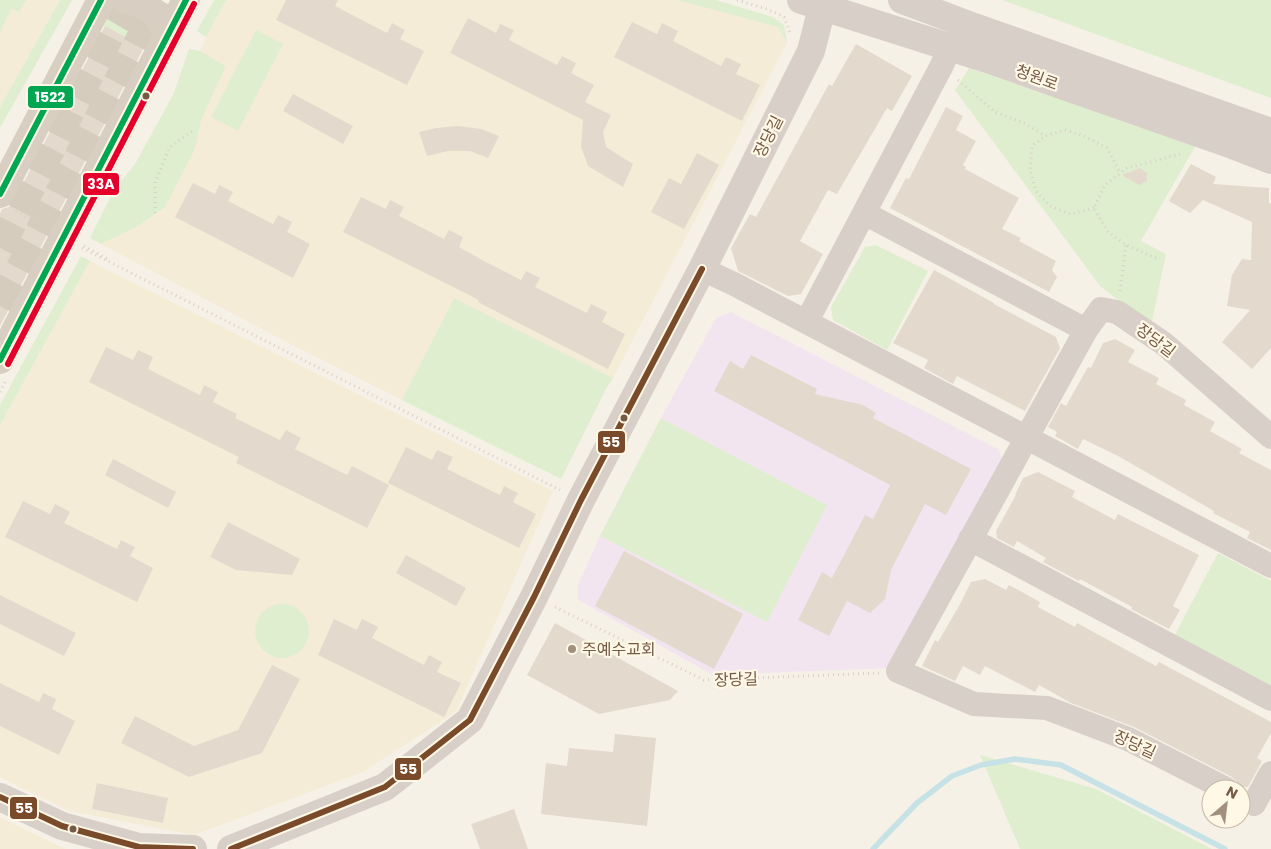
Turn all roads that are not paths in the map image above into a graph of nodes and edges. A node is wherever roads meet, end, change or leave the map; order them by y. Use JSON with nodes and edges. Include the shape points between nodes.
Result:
{"nodes":[{"id":1,"x":110,"y":0,"type":"edge"},
{"id":2,"x":186,"y":0,"type":"edge"},
{"id":3,"x":902,"y":0,"type":"edge"},
{"id":4,"x":816,"y":2,"type":"edge"},
{"id":5,"x":169,"y":34,"type":"junction"},
{"id":6,"x":946,"y":58,"type":"junction"},
{"id":7,"x":1271,"y":132,"type":"edge"},
{"id":8,"x":1271,"y":160,"type":"edge"},
{"id":9,"x":4,"y":201,"type":"edge"},
{"id":10,"x":864,"y":213,"type":"junction"},
{"id":11,"x":702,"y":269,"type":"junction"},
{"id":12,"x":807,"y":322,"type":"junction"},
{"id":13,"x":1086,"y":330,"type":"junction"},
{"id":14,"x":0,"y":360,"type":"edge"},
{"id":15,"x":1027,"y":436,"type":"junction"},
{"id":16,"x":1271,"y":437,"type":"edge"},
{"id":17,"x":970,"y":539,"type":"junction"},
{"id":18,"x":1271,"y":566,"type":"edge"},
{"id":19,"x":1271,"y":699,"type":"edge"},
{"id":20,"x":1271,"y":773,"type":"edge"},
{"id":21,"x":1206,"y":779,"type":"edge"},
{"id":22,"x":0,"y":797,"type":"edge"},
{"id":23,"x":1256,"y":805,"type":"edge"},
{"id":24,"x":193,"y":849,"type":"edge"},
{"id":25,"x":231,"y":849,"type":"edge"}],
"edges":[{"from":1,"to":5,"type":"main road","via":[[142,3],[160,17]]},
{"from":1,"to":9,"type":"main road"},
{"from":2,"to":5,"type":"main road"},
{"from":3,"to":7,"type":"street","name":"청원로"},
{"from":4,"to":6,"type":"street","name":"청원로"},
{"from":4,"to":11,"type":"street","name":"장당길","via":[[811,51]]},
{"from":5,"to":14,"type":"main road"},
{"from":6,"to":8,"type":"street","name":"청원로","via":[[1227,143]]},
{"from":6,"to":10,"type":"street"},
{"from":10,"to":12,"type":"street"},
{"from":10,"to":13,"type":"street"},
{"from":11,"to":12,"type":"street"},
{"from":11,"to":25,"type":"street","name":"장당길","via":[[470,720],[385,787]]},
{"from":12,"to":15,"type":"street"},
{"from":13,"to":15,"type":"street"},
{"from":13,"to":16,"type":"street","name":"장당길","via":[[1101,309],[1118,312],[1163,342]]},
{"from":15,"to":17,"type":"street"},
{"from":15,"to":18,"type":"street"},
{"from":17,"to":19,"type":"street"},
{"from":17,"to":21,"type":"street","name":"장당길","via":[[898,671],[974,704],[1047,708],[1128,739]]},
{"from":20,"to":23,"type":"street"},
{"from":22,"to":24,"type":"street","via":[[62,826],[139,846]]}]}
